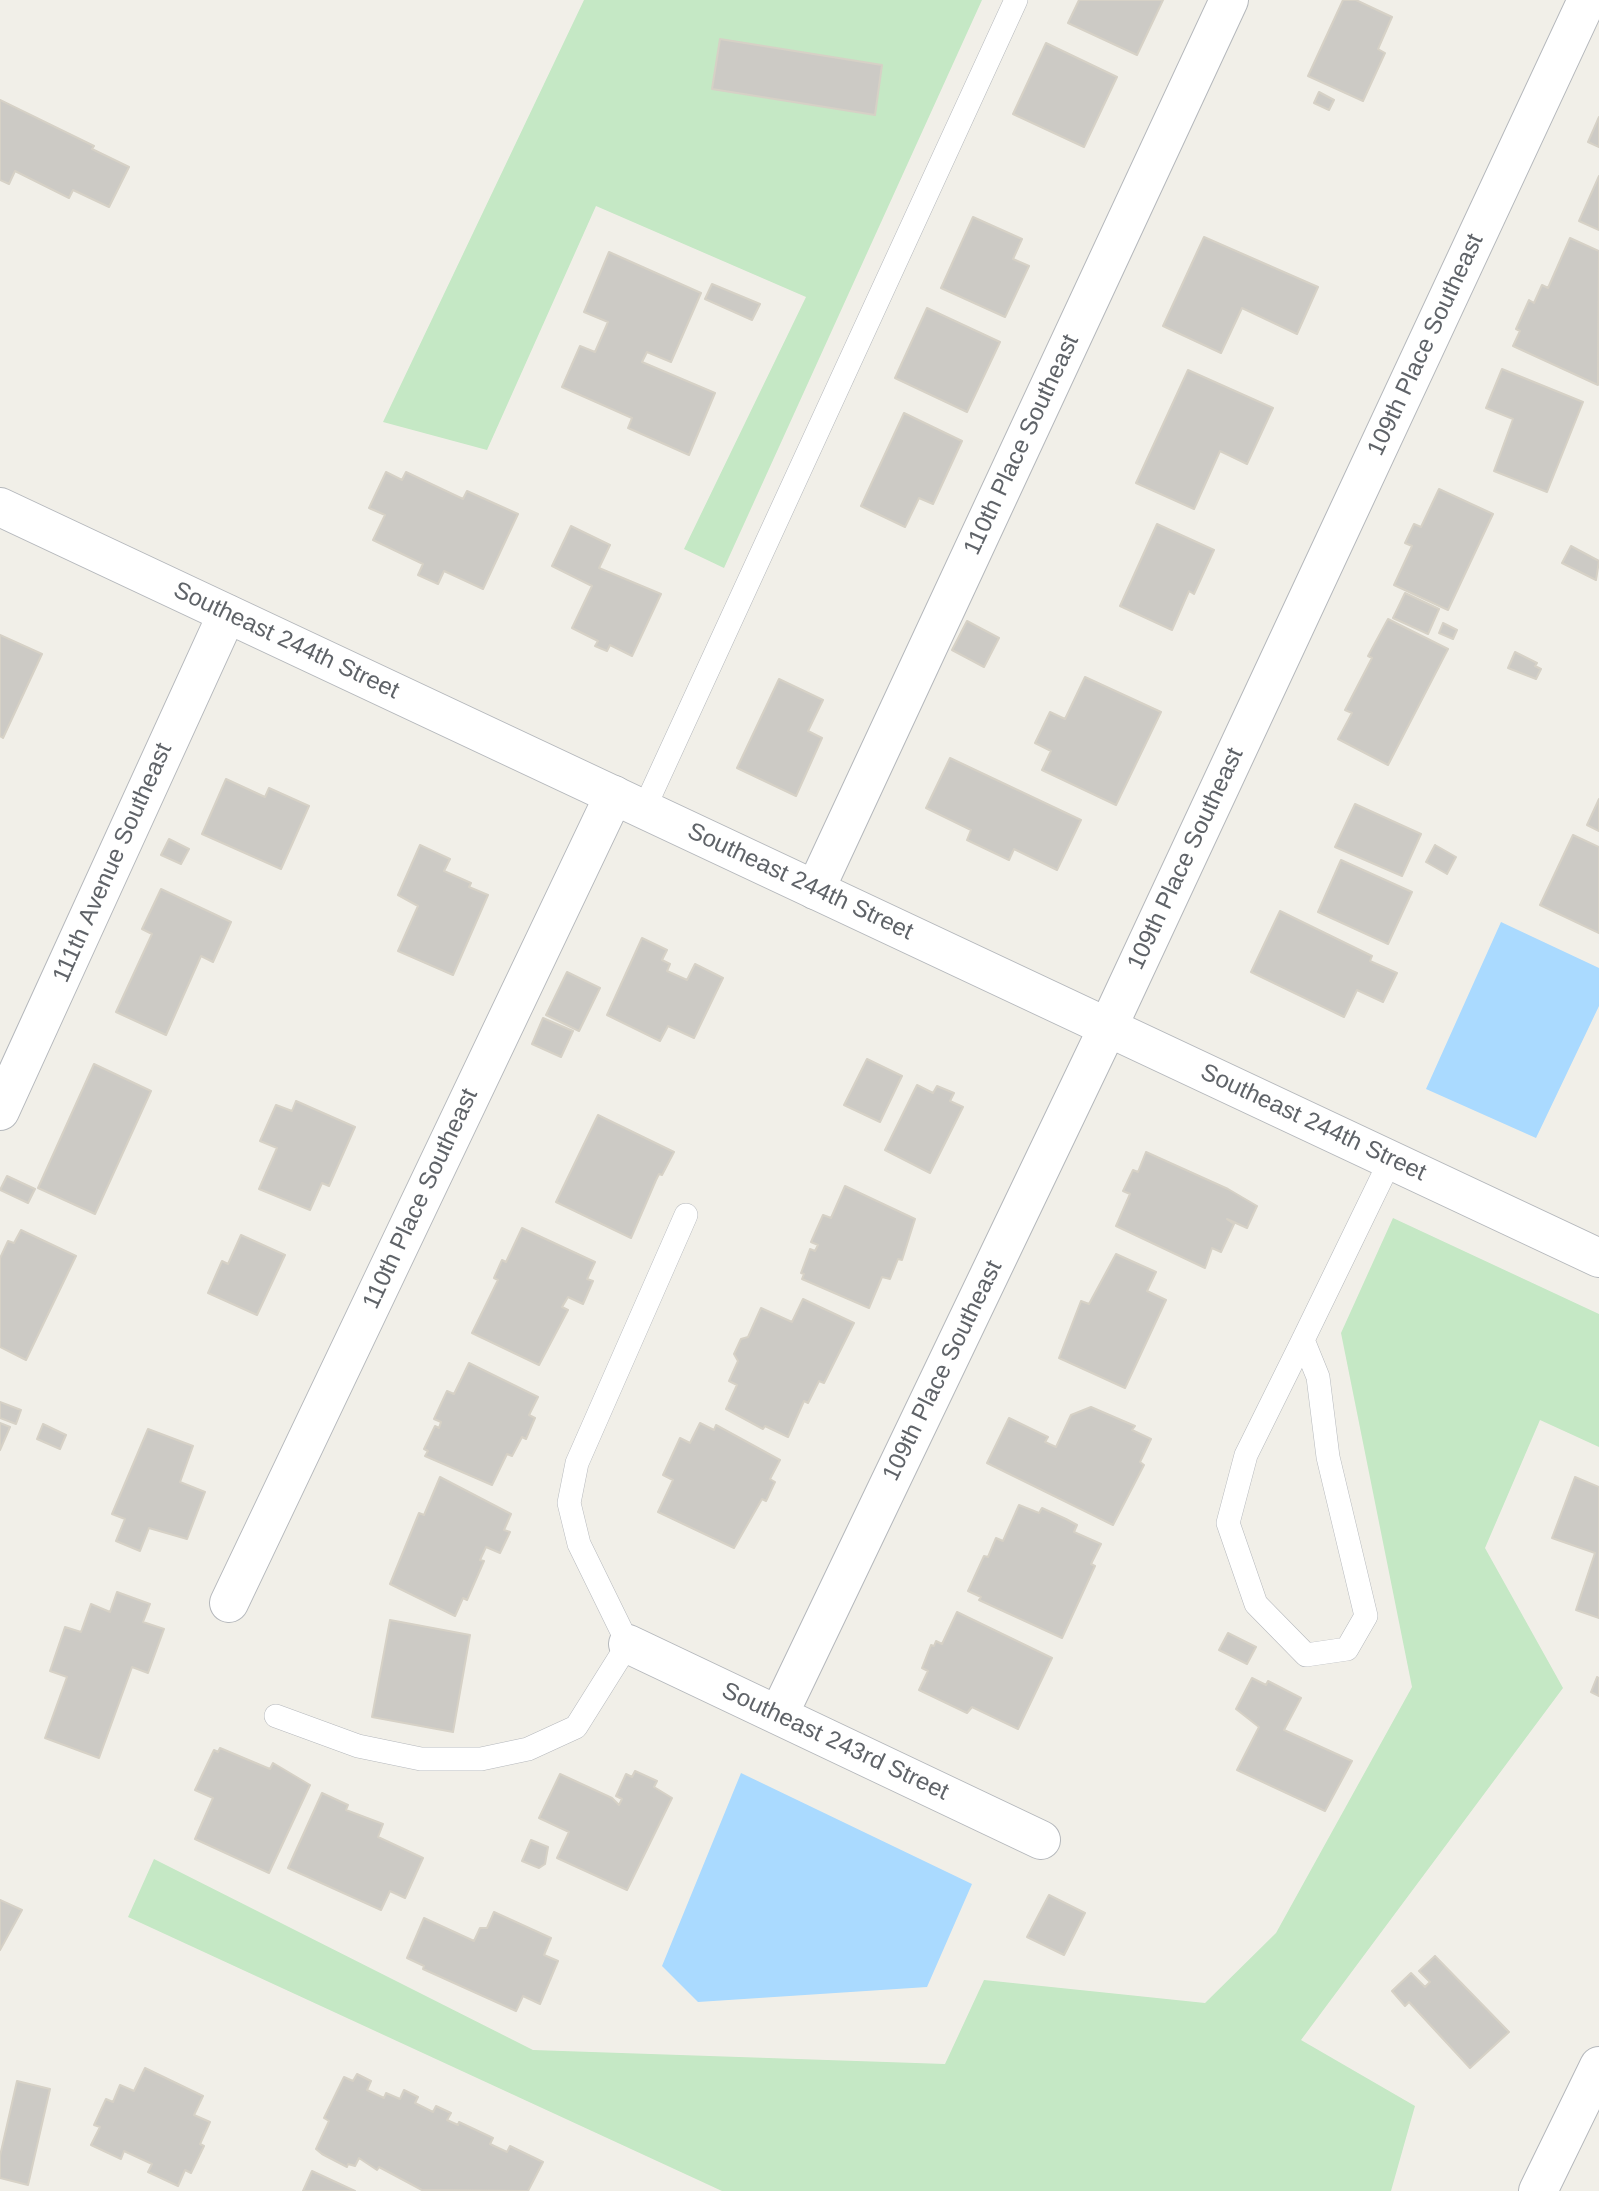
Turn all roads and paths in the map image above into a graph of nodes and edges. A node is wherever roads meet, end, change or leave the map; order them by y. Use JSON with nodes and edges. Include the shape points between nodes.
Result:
{"nodes":[{"id":1,"x":1016,"y":0,"type":"edge"},
{"id":2,"x":1229,"y":0,"type":"edge"},
{"id":3,"x":1587,"y":0,"type":"edge"},
{"id":4,"x":0,"y":507,"type":"edge"},
{"id":5,"x":227,"y":614,"type":"junction"},
{"id":6,"x":629,"y":802,"type":"junction"},
{"id":7,"x":815,"y":890,"type":"junction"},
{"id":8,"x":1108,"y":1027,"type":"junction"},
{"id":9,"x":0,"y":1111,"type":"edge"},
{"id":10,"x":1391,"y":1159,"type":"junction"},
{"id":11,"x":686,"y":1215,"type":"dead end"},
{"id":12,"x":1599,"y":1258,"type":"edge"},
{"id":13,"x":1303,"y":1339,"type":"junction"},
{"id":14,"x":229,"y":1603,"type":"dead end"},
{"id":15,"x":628,"y":1644,"type":"junction"},
{"id":16,"x":779,"y":1714,"type":"junction"},
{"id":17,"x":276,"y":1716,"type":"dead end"},
{"id":18,"x":1041,"y":1840,"type":"dead end"},
{"id":19,"x":1599,"y":2066,"type":"edge"},
{"id":20,"x":1538,"y":2191,"type":"edge"}],
"edges":[{"from":1,"to":6,"type":"lane"},
{"from":2,"to":7,"type":"street","name":"110th Place Southeast"},
{"from":3,"to":8,"type":"street","name":"109th Place Southeast"},
{"from":4,"to":5,"type":"street","name":"Southeast 244th Street"},
{"from":5,"to":6,"type":"street","name":"Southeast 244th Street"},
{"from":5,"to":9,"type":"street","name":"111th Avenue Southeast"},
{"from":6,"to":7,"type":"street","name":"Southeast 244th Street"},
{"from":6,"to":14,"type":"street","name":"110th Place Southeast"},
{"from":7,"to":8,"type":"street","name":"Southeast 244th Street"},
{"from":8,"to":10,"type":"street","name":"Southeast 244th Street"},
{"from":8,"to":16,"type":"street","name":"109th Place Southeast"},
{"from":10,"to":12,"type":"street","name":"Southeast 244th Street"},
{"from":10,"to":13,"type":"lane"},
{"from":11,"to":15,"type":"lane","via":[[577,1463],[569,1503],[579,1544]]},
{"from":13,"to":13,"type":"lane","via":[[1246,1455],[1228,1523],[1256,1604],[1306,1655],[1347,1649],[1366,1616],[1328,1457],[1318,1377]]},
{"from":15,"to":16,"type":"street","name":"Southeast 243rd Street"},
{"from":15,"to":17,"type":"lane","via":[[576,1727],[528,1749],[481,1759],[409,1756],[358,1746]]},
{"from":16,"to":18,"type":"street","name":"Southeast 243rd Street"},
{"from":19,"to":20,"type":"street"}]}
